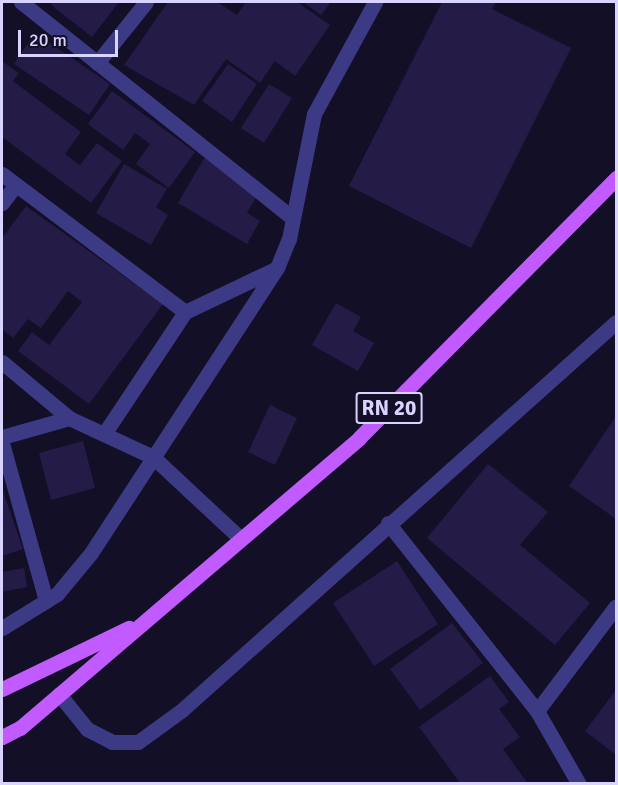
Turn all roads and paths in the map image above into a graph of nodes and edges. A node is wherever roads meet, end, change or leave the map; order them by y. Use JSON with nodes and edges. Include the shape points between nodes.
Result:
{"nodes":[{"id":1,"x":21,"y":2,"type":"edge"},
{"id":2,"x":147,"y":2,"type":"edge"},
{"id":3,"x":375,"y":2,"type":"edge"},
{"id":4,"x":97,"y":63,"type":"junction"},
{"id":5,"x":2,"y":174,"type":"edge"},
{"id":6,"x":616,"y":178,"type":"edge"},
{"id":7,"x":15,"y":186,"type":"junction"},
{"id":8,"x":2,"y":203,"type":"edge"},
{"id":9,"x":293,"y":218,"type":"junction"},
{"id":10,"x":277,"y":268,"type":"junction"},
{"id":11,"x":185,"y":312,"type":"junction"},
{"id":12,"x":616,"y":322,"type":"edge"},
{"id":13,"x":2,"y":362,"type":"edge"},
{"id":14,"x":69,"y":418,"type":"junction"},
{"id":15,"x":104,"y":434,"type":"junction"},
{"id":16,"x":2,"y":437,"type":"edge"},
{"id":17,"x":2,"y":443,"type":"edge"},
{"id":18,"x":153,"y":457,"type":"junction"},
{"id":19,"x":388,"y":523,"type":"junction"},
{"id":20,"x":241,"y":539,"type":"junction"},
{"id":21,"x":46,"y":601,"type":"junction"},
{"id":22,"x":616,"y":606,"type":"edge"},
{"id":23,"x":146,"y":621,"type":"junction"},
{"id":24,"x":2,"y":628,"type":"edge"},
{"id":25,"x":2,"y":689,"type":"edge"},
{"id":26,"x":60,"y":694,"type":"junction"},
{"id":27,"x":537,"y":711,"type":"junction"},
{"id":28,"x":2,"y":737,"type":"edge"},
{"id":29,"x":579,"y":783,"type":"edge"}],
"edges":[{"from":1,"to":4,"type":"street"},
{"from":2,"to":4,"type":"street"},
{"from":3,"to":9,"type":"street","via":[[314,114]]},
{"from":4,"to":9,"type":"street"},
{"from":5,"to":7,"type":"street"},
{"from":6,"to":20,"type":"main road","number":"RN 20","via":[[359,438]]},
{"from":7,"to":8,"type":"street"},
{"from":7,"to":11,"type":"street"},
{"from":9,"to":10,"type":"street"},
{"from":10,"to":11,"type":"street"},
{"from":10,"to":18,"type":"street"},
{"from":11,"to":15,"type":"street"},
{"from":12,"to":19,"type":"street"},
{"from":13,"to":14,"type":"street"},
{"from":14,"to":15,"type":"street"},
{"from":14,"to":16,"type":"street"},
{"from":15,"to":18,"type":"street"},
{"from":17,"to":21,"type":"street"},
{"from":18,"to":20,"type":"street"},
{"from":18,"to":21,"type":"street","via":[[91,553]]},
{"from":19,"to":26,"type":"street","via":[[182,710],[138,742],[111,742],[87,729]]},
{"from":19,"to":27,"type":"street"},
{"from":20,"to":23,"type":"main road","number":"RN 20"},
{"from":21,"to":24,"type":"street"},
{"from":22,"to":27,"type":"street"},
{"from":23,"to":25,"type":"main road","number":"RN 20"},
{"from":23,"to":26,"type":"main road","number":"RN 20"},
{"from":26,"to":28,"type":"main road","number":"RN 20"},
{"from":27,"to":29,"type":"street"}]}
